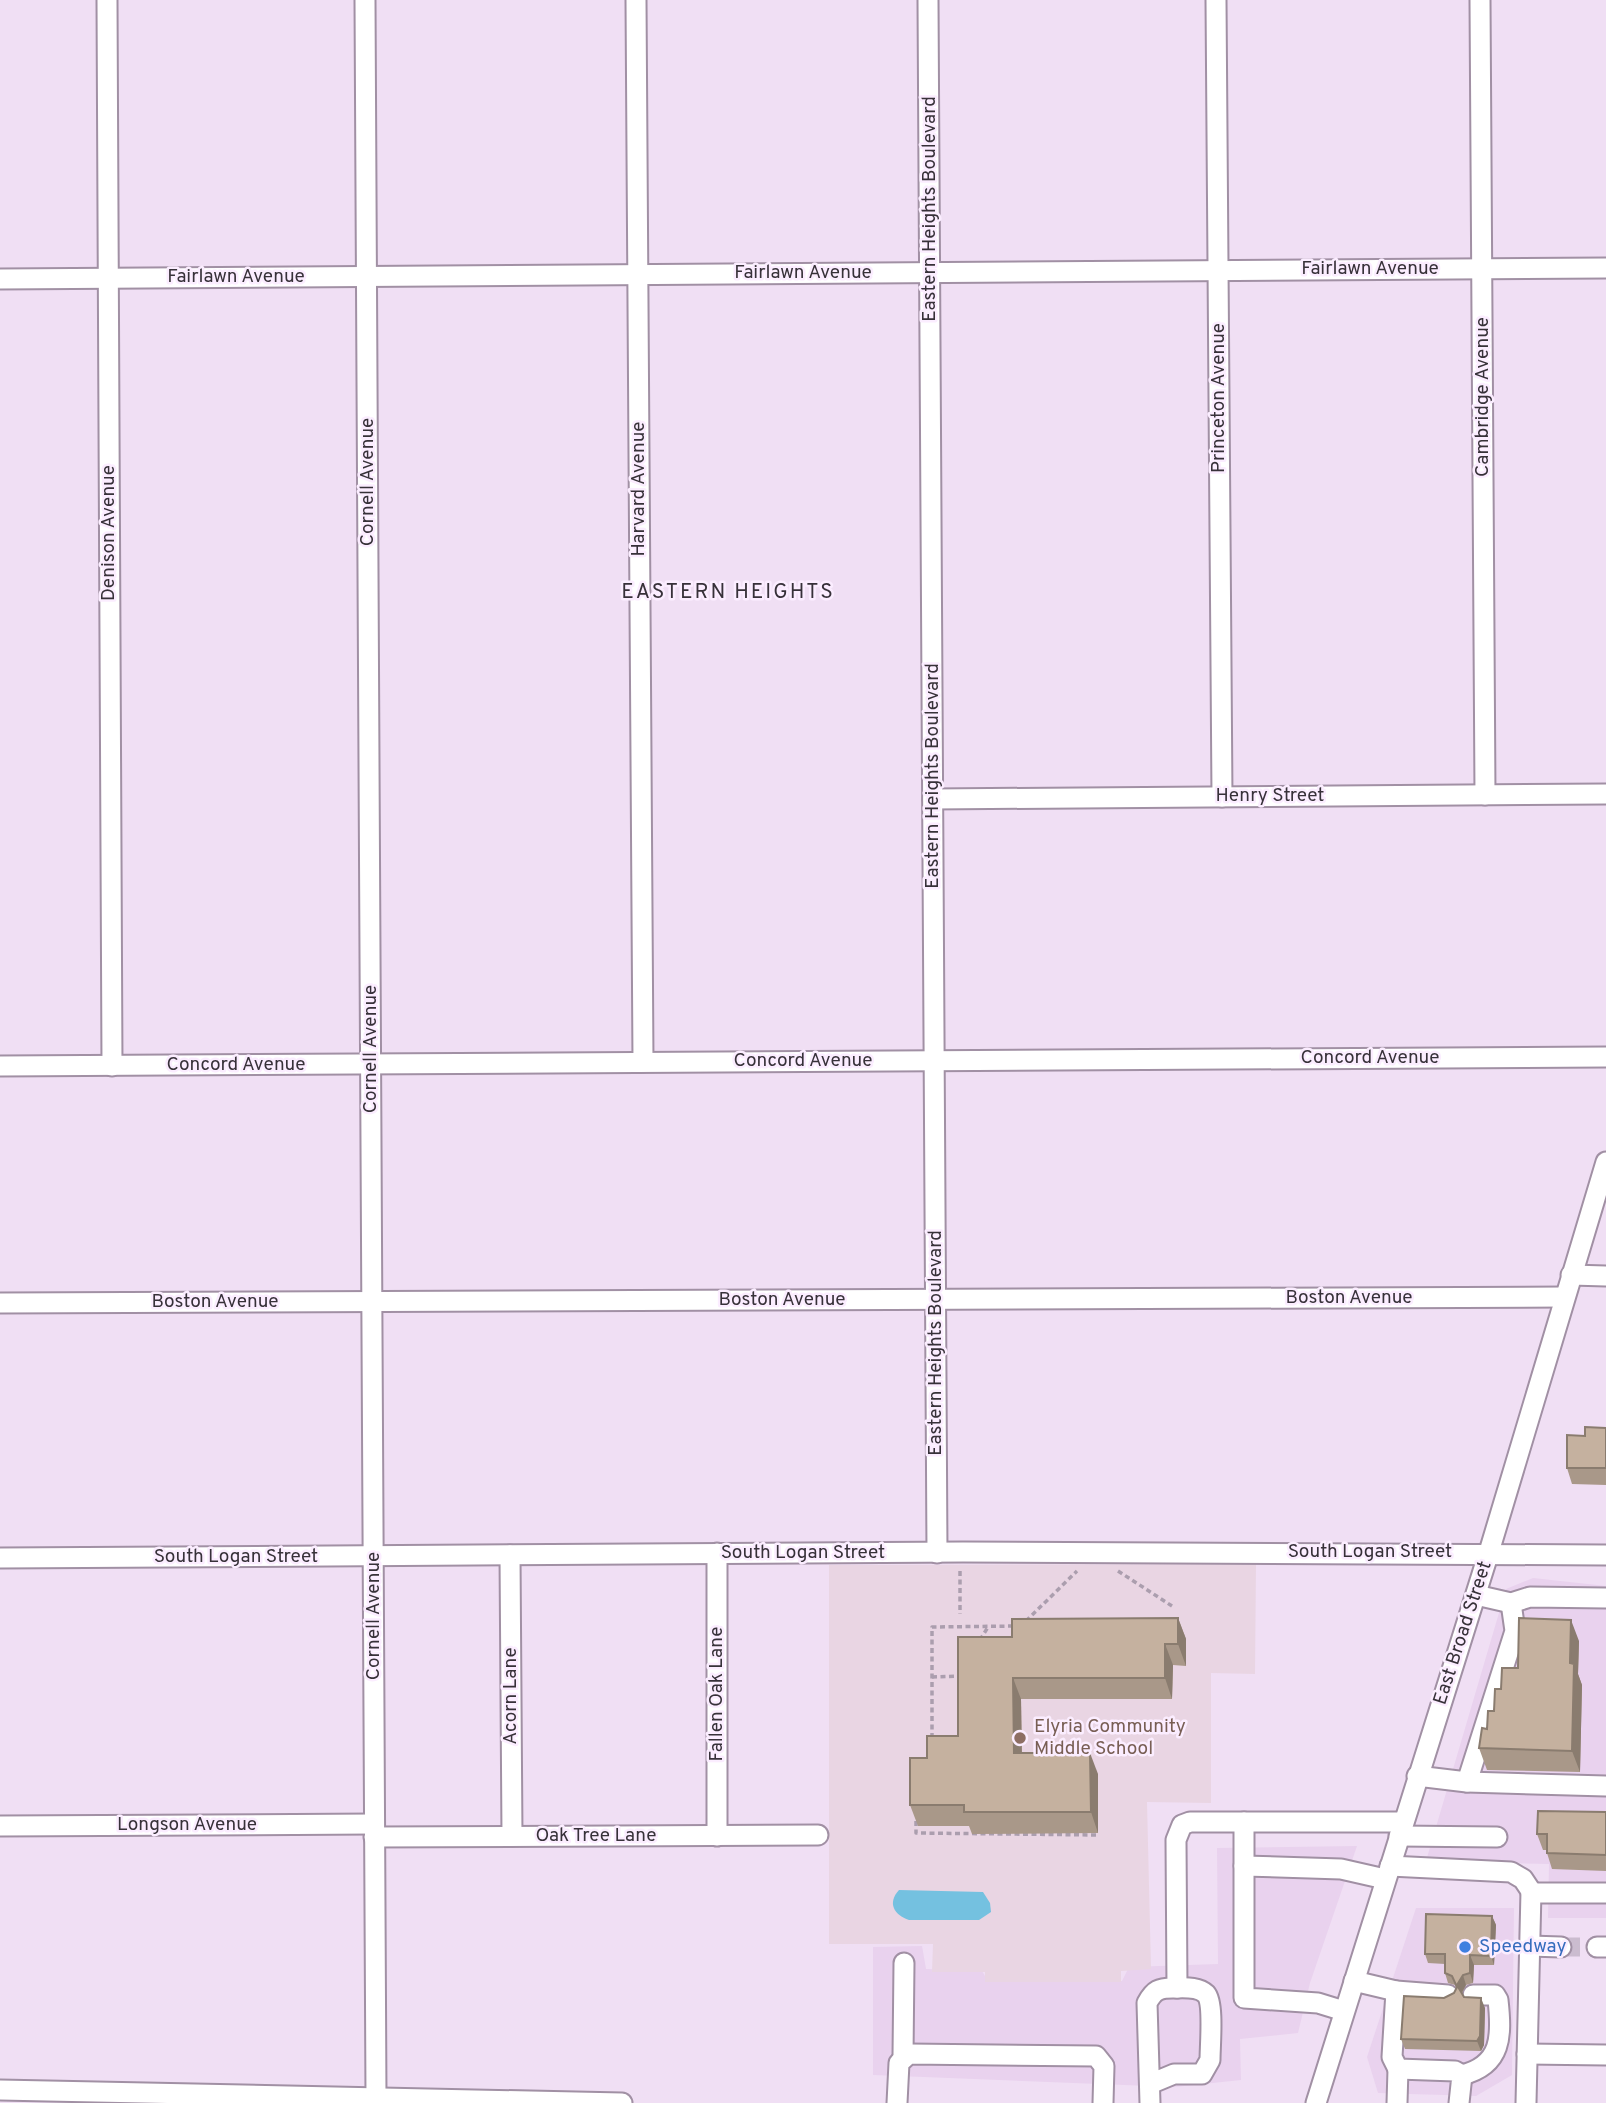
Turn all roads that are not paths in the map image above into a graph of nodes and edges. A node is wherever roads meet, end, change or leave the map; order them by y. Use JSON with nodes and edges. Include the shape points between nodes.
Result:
{"nodes":[{"id":1,"x":107,"y":0,"type":"edge"},
{"id":2,"x":365,"y":0,"type":"edge"},
{"id":3,"x":636,"y":0,"type":"edge"},
{"id":4,"x":928,"y":0,"type":"edge"},
{"id":5,"x":1216,"y":0,"type":"edge"},
{"id":6,"x":1480,"y":0,"type":"edge"},
{"id":7,"x":1482,"y":268,"type":"junction"},
{"id":8,"x":1606,"y":268,"type":"edge"},
{"id":9,"x":1218,"y":270,"type":"junction"},
{"id":10,"x":930,"y":272,"type":"junction"},
{"id":11,"x":638,"y":274,"type":"junction"},
{"id":12,"x":367,"y":276,"type":"junction"},
{"id":13,"x":108,"y":278,"type":"junction"},
{"id":14,"x":0,"y":279,"type":"edge"},
{"id":15,"x":1606,"y":794,"type":"edge"},
{"id":16,"x":1485,"y":795,"type":"junction"},
{"id":17,"x":1222,"y":797,"type":"junction"},
{"id":18,"x":933,"y":799,"type":"junction"},
{"id":19,"x":1606,"y":1057,"type":"edge"},
{"id":20,"x":935,"y":1060,"type":"junction"},
{"id":21,"x":643,"y":1062,"type":"junction"},
{"id":22,"x":372,"y":1064,"type":"junction"},
{"id":23,"x":0,"y":1066,"type":"edge"},
{"id":24,"x":112,"y":1066,"type":"junction"},
{"id":25,"x":1606,"y":1163,"type":"edge"},
{"id":26,"x":1571,"y":1275,"type":"junction"},
{"id":27,"x":1606,"y":1276,"type":"edge"},
{"id":28,"x":1564,"y":1297,"type":"junction"},
{"id":29,"x":936,"y":1299,"type":"junction"},
{"id":30,"x":372,"y":1301,"type":"junction"},
{"id":31,"x":0,"y":1303,"type":"edge"},
{"id":32,"x":1489,"y":1552,"type":"junction"},
{"id":33,"x":717,"y":1553,"type":"junction"},
{"id":34,"x":937,"y":1553,"type":"junction"},
{"id":35,"x":374,"y":1555,"type":"junction"},
{"id":36,"x":510,"y":1555,"type":"junction"},
{"id":37,"x":1606,"y":1555,"type":"edge"},
{"id":38,"x":0,"y":1558,"type":"edge"},
{"id":39,"x":1476,"y":1595,"type":"junction"},
{"id":40,"x":1606,"y":1598,"type":"edge"},
{"id":41,"x":1520,"y":1600,"type":"junction"},
{"id":42,"x":1417,"y":1776,"type":"junction"},
{"id":43,"x":1467,"y":1782,"type":"junction"},
{"id":44,"x":1606,"y":1786,"type":"edge"},
{"id":45,"x":1244,"y":1822,"type":"junction"},
{"id":46,"x":0,"y":1826,"type":"edge"},
{"id":47,"x":1401,"y":1829,"type":"junction"},
{"id":48,"x":374,"y":1831,"type":"junction"},
{"id":49,"x":818,"y":1835,"type":"dead end"},
{"id":50,"x":512,"y":1836,"type":"junction"},
{"id":51,"x":717,"y":1836,"type":"junction"},
{"id":52,"x":1497,"y":1837,"type":"dead end"},
{"id":53,"x":1244,"y":1866,"type":"junction"},
{"id":54,"x":1387,"y":1872,"type":"junction"},
{"id":55,"x":1527,"y":1886,"type":"junction"},
{"id":56,"x":1606,"y":1893,"type":"edge"},
{"id":57,"x":1530,"y":1946,"type":"junction"},
{"id":58,"x":1561,"y":1947,"type":"tunnel mouth"},
{"id":59,"x":904,"y":1963,"type":"dead end"},
{"id":60,"x":1354,"y":1981,"type":"junction"},
{"id":61,"x":1177,"y":1988,"type":"junction"},
{"id":62,"x":1396,"y":1991,"type":"junction"},
{"id":63,"x":1448,"y":1995,"type":"edge"},
{"id":64,"x":1473,"y":1996,"type":"edge"},
{"id":65,"x":1344,"y":2011,"type":"junction"},
{"id":66,"x":1527,"y":2054,"type":"junction"},
{"id":67,"x":1606,"y":2054,"type":"edge"},
{"id":68,"x":904,"y":2056,"type":"junction"},
{"id":69,"x":1398,"y":2069,"type":"junction"},
{"id":70,"x":1462,"y":2075,"type":"junction"},
{"id":71,"x":0,"y":2090,"type":"edge"},
{"id":72,"x":1150,"y":2094,"type":"edge"},
{"id":73,"x":376,"y":2098,"type":"junction"},
{"id":74,"x":430,"y":2101,"type":"edge"},
{"id":75,"x":488,"y":2102,"type":"edge"},
{"id":76,"x":564,"y":2102,"type":"edge"},
{"id":77,"x":622,"y":2103,"type":"edge"},
{"id":78,"x":897,"y":2103,"type":"edge"},
{"id":79,"x":1103,"y":2103,"type":"edge"},
{"id":80,"x":1316,"y":2103,"type":"edge"},
{"id":81,"x":1397,"y":2103,"type":"edge"},
{"id":82,"x":1458,"y":2103,"type":"edge"},
{"id":83,"x":1526,"y":2103,"type":"edge"}],
"edges":[{"from":1,"to":13,"type":"street","name":"Denison Avenue"},
{"from":2,"to":12,"type":"street","name":"Cornell Avenue"},
{"from":3,"to":11,"type":"street","name":"Harvard Avenue"},
{"from":4,"to":10,"type":"street","name":"Eastern Heights Boulevard"},
{"from":5,"to":9,"type":"street","name":"Princeton Avenue"},
{"from":6,"to":7,"type":"street","name":"Cambridge Avenue"},
{"from":7,"to":8,"type":"street","name":"Fairlawn Avenue"},
{"from":7,"to":9,"type":"street","name":"Fairlawn Avenue"},
{"from":7,"to":16,"type":"street","name":"Cambridge Avenue"},
{"from":9,"to":10,"type":"street","name":"Fairlawn Avenue"},
{"from":9,"to":17,"type":"street","name":"Princeton Avenue"},
{"from":10,"to":11,"type":"street","name":"Fairlawn Avenue"},
{"from":10,"to":18,"type":"street","name":"Eastern Heights Boulevard"},
{"from":11,"to":12,"type":"street","name":"Fairlawn Avenue"},
{"from":11,"to":21,"type":"street","name":"Harvard Avenue"},
{"from":12,"to":13,"type":"street","name":"Fairlawn Avenue"},
{"from":12,"to":22,"type":"street","name":"Cornell Avenue"},
{"from":13,"to":14,"type":"street","name":"Fairlawn Avenue"},
{"from":13,"to":24,"type":"street","name":"Denison Avenue"},
{"from":15,"to":16,"type":"street","name":"Henry Street"},
{"from":16,"to":17,"type":"street","name":"Henry Street"},
{"from":17,"to":18,"type":"street","name":"Henry Street"},
{"from":18,"to":20,"type":"street","name":"Eastern Heights Boulevard"},
{"from":19,"to":20,"type":"street","name":"Concord Avenue"},
{"from":20,"to":21,"type":"street","name":"Concord Avenue"},
{"from":20,"to":29,"type":"street","name":"Eastern Heights Boulevard"},
{"from":21,"to":22,"type":"street","name":"Concord Avenue"},
{"from":22,"to":24,"type":"street","name":"Concord Avenue"},
{"from":22,"to":30,"type":"street","name":"Cornell Avenue"},
{"from":23,"to":24,"type":"street","name":"Concord Avenue"},
{"from":25,"to":26,"type":"street","name":"East Broad Street"},
{"from":26,"to":27,"type":"street"},
{"from":26,"to":28,"type":"street","name":"East Broad Street"},
{"from":28,"to":29,"type":"street","name":"Boston Avenue"},
{"from":28,"to":32,"type":"street","name":"East Broad Street"},
{"from":29,"to":30,"type":"street","name":"Boston Avenue"},
{"from":29,"to":34,"type":"street","name":"Eastern Heights Boulevard"},
{"from":30,"to":31,"type":"street","name":"Boston Avenue"},
{"from":30,"to":35,"type":"street","name":"Cornell Avenue"},
{"from":32,"to":34,"type":"street","name":"South Logan Street"},
{"from":32,"to":37,"type":"street","name":"South Logan Street"},
{"from":32,"to":39,"type":"street","name":"East Broad Street"},
{"from":33,"to":34,"type":"street","name":"South Logan Street"},
{"from":33,"to":36,"type":"street","name":"South Logan Street"},
{"from":33,"to":51,"type":"street","name":"Fallen Oak Lane"},
{"from":35,"to":36,"type":"street","name":"South Logan Street"},
{"from":35,"to":38,"type":"street","name":"South Logan Street"},
{"from":35,"to":48,"type":"street","name":"Cornell Avenue"},
{"from":36,"to":50,"type":"street","name":"Acorn Lane"},
{"from":39,"to":41,"type":"street"},
{"from":39,"to":42,"type":"street","name":"East Broad Street"},
{"from":40,"to":41,"type":"street"},
{"from":41,"to":43,"type":"street","via":[[1515,1631]]},
{"from":42,"to":43,"type":"street"},
{"from":42,"to":47,"type":"street","name":"East Broad Street"},
{"from":43,"to":44,"type":"street"},
{"from":45,"to":47,"type":"street"},
{"from":45,"to":53,"type":"street"},
{"from":45,"to":61,"type":"street","via":[[1182,1825],[1176,1840]]},
{"from":46,"to":48,"type":"street","name":"Longson Avenue"},
{"from":47,"to":52,"type":"street"},
{"from":47,"to":54,"type":"street","name":"East Broad Street"},
{"from":48,"to":50,"type":"street","name":"Oak Tree Lane"},
{"from":48,"to":73,"type":"street","name":"Cornell Avenue"},
{"from":49,"to":51,"type":"street","name":"Oak Tree Lane"},
{"from":50,"to":51,"type":"street","name":"Oak Tree Lane"},
{"from":53,"to":54,"type":"street"},
{"from":53,"to":65,"type":"street","via":[[1244,1998],[1318,2003]]},
{"from":54,"to":55,"type":"street","via":[[1511,1872]]},
{"from":54,"to":60,"type":"street","name":"East Broad Street"},
{"from":55,"to":56,"type":"street"},
{"from":55,"to":57,"type":"street"},
{"from":57,"to":58,"type":"street"},
{"from":57,"to":66,"type":"street"},
{"from":59,"to":68,"type":"street"},
{"from":60,"to":62,"type":"street"},
{"from":60,"to":65,"type":"street","name":"East Broad Street"},
{"from":61,"to":72,"type":"street","via":[[1161,1988],[1147,2003]]},
{"from":61,"to":72,"type":"street","via":[[1195,1988],[1210,2002],[1210,2060],[1202,2074],[1174,2074]]},
{"from":62,"to":63,"type":"street"},
{"from":62,"to":69,"type":"street","via":[[1392,2057]]},
{"from":64,"to":70,"type":"street","via":[[1495,1995],[1498,2000],[1498,2040],[1494,2058]]},
{"from":65,"to":80,"type":"street","name":"East Broad Street"},
{"from":66,"to":67,"type":"street"},
{"from":66,"to":83,"type":"street"},
{"from":68,"to":78,"type":"street","via":[[899,2063]]},
{"from":68,"to":79,"type":"street","via":[[1096,2056],[1104,2066]]},
{"from":69,"to":70,"type":"street"},
{"from":69,"to":81,"type":"street"},
{"from":70,"to":82,"type":"street"},
{"from":71,"to":73,"type":"street"},
{"from":73,"to":74,"type":"street"},
{"from":74,"to":75,"type":"street"},
{"from":75,"to":76,"type":"street"},
{"from":76,"to":77,"type":"street"}]}
